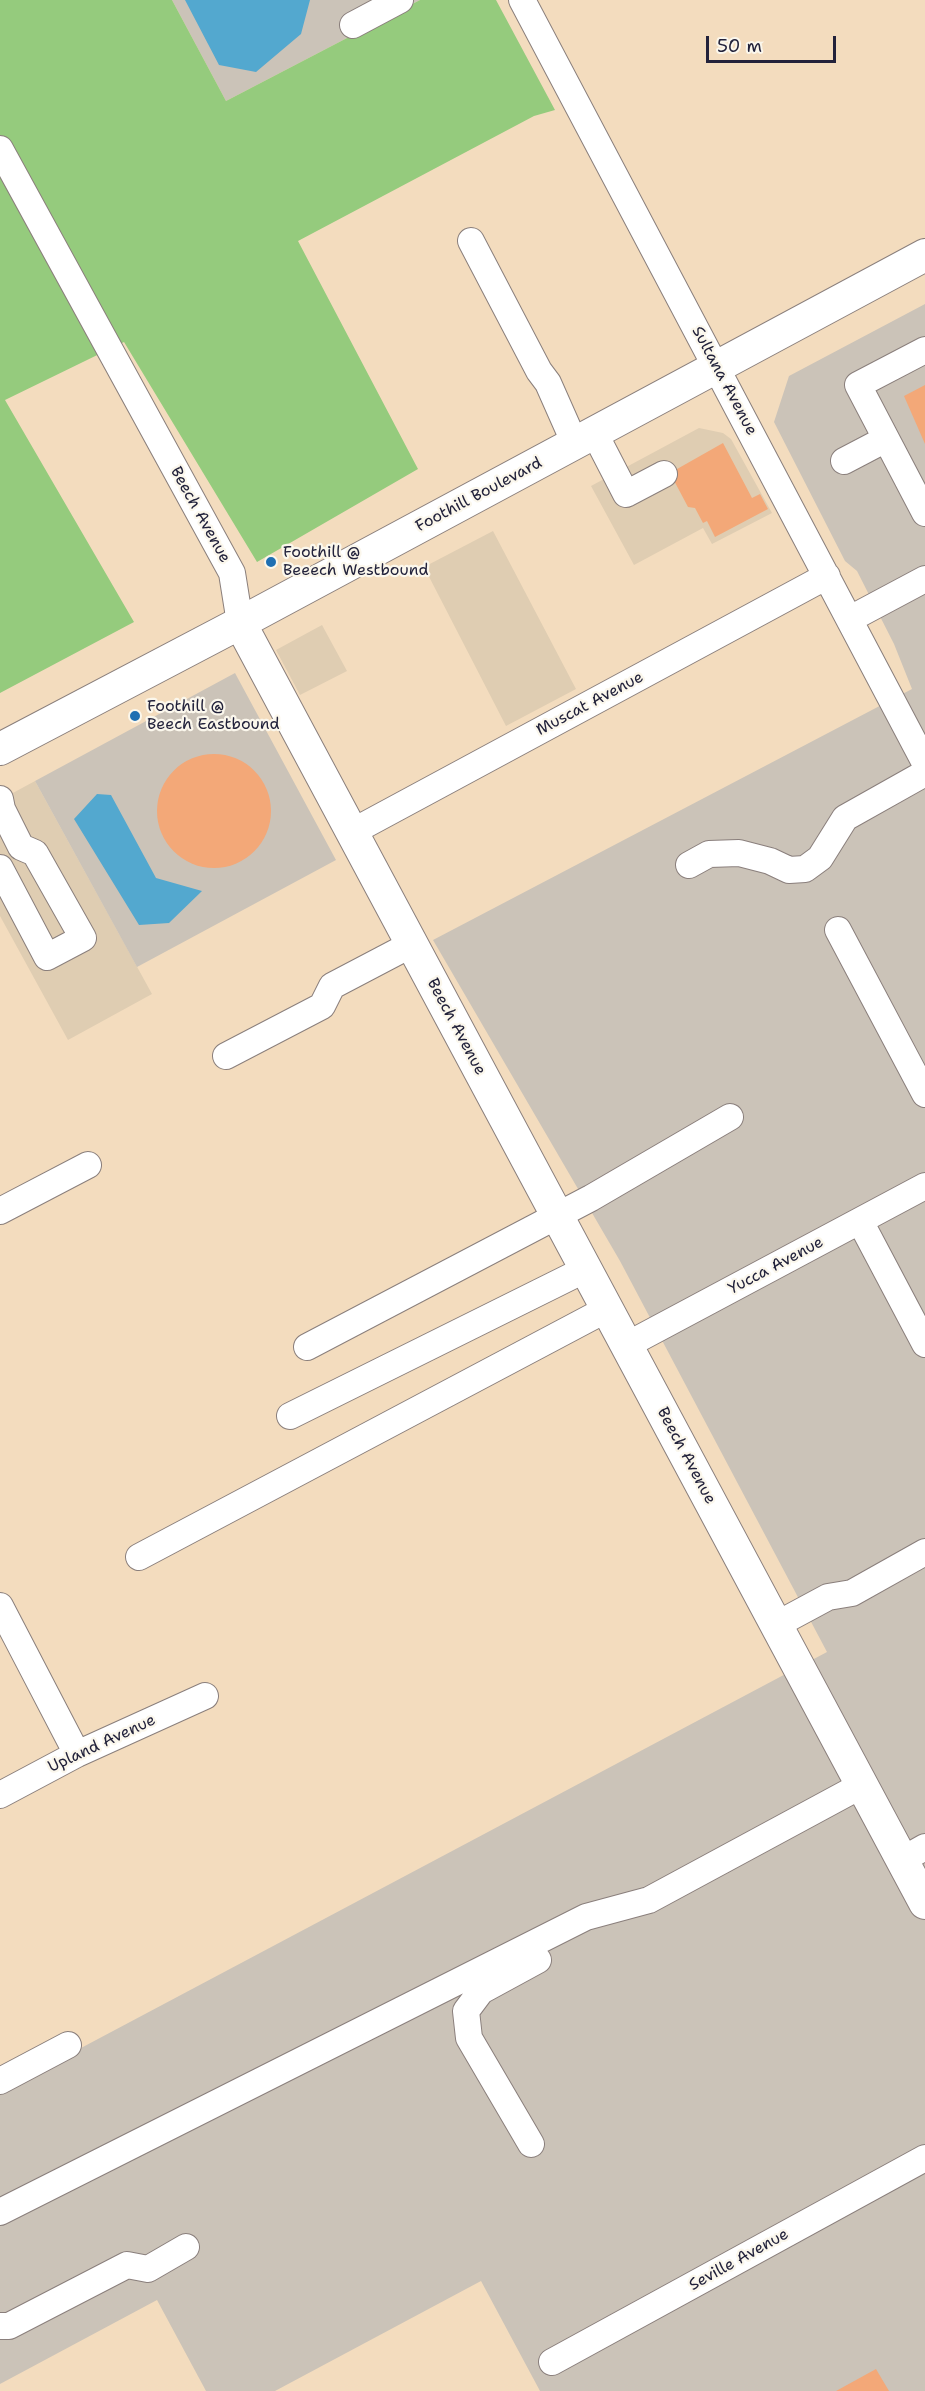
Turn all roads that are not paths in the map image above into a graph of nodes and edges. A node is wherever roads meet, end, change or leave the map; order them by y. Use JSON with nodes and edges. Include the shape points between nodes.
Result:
{"nodes":[{"id":1,"x":400,"y":0,"type":"edge"},
{"id":2,"x":522,"y":0,"type":"edge"},
{"id":3,"x":352,"y":25,"type":"dead end"},
{"id":4,"x":0,"y":149,"type":"edge"},
{"id":5,"x":471,"y":241,"type":"dead end"},
{"id":6,"x":925,"y":255,"type":"edge"},
{"id":7,"x":925,"y":350,"type":"edge"},
{"id":8,"x":718,"y":367,"type":"junction"},
{"id":9,"x":585,"y":439,"type":"junction"},
{"id":10,"x":886,"y":439,"type":"junction"},
{"id":11,"x":844,"y":461,"type":"dead end"},
{"id":12,"x":664,"y":474,"type":"dead end"},
{"id":13,"x":925,"y":513,"type":"edge"},
{"id":14,"x":827,"y":576,"type":"junction"},
{"id":15,"x":925,"y":579,"type":"edge"},
{"id":16,"x":850,"y":619,"type":"junction"},
{"id":17,"x":240,"y":623,"type":"junction"},
{"id":18,"x":0,"y":749,"type":"edge"},
{"id":19,"x":925,"y":763,"type":"edge"},
{"id":20,"x":925,"y":773,"type":"edge"},
{"id":21,"x":0,"y":799,"type":"edge"},
{"id":22,"x":352,"y":832,"type":"junction"},
{"id":23,"x":689,"y":865,"type":"dead end"},
{"id":24,"x":0,"y":868,"type":"edge"},
{"id":25,"x":838,"y":930,"type":"dead end"},
{"id":26,"x":411,"y":944,"type":"junction"},
{"id":27,"x":226,"y":1056,"type":"dead end"},
{"id":28,"x":925,"y":1094,"type":"edge"},
{"id":29,"x":730,"y":1117,"type":"dead end"},
{"id":30,"x":88,"y":1165,"type":"dead end"},
{"id":31,"x":925,"y":1186,"type":"edge"},
{"id":32,"x":0,"y":1211,"type":"edge"},
{"id":33,"x":557,"y":1215,"type":"junction"},
{"id":34,"x":860,"y":1221,"type":"junction"},
{"id":35,"x":586,"y":1269,"type":"junction"},
{"id":36,"x":607,"y":1309,"type":"junction"},
{"id":37,"x":925,"y":1344,"type":"edge"},
{"id":38,"x":627,"y":1346,"type":"junction"},
{"id":39,"x":308,"y":1347,"type":"dead end"},
{"id":40,"x":290,"y":1416,"type":"dead end"},
{"id":41,"x":925,"y":1551,"type":"edge"},
{"id":42,"x":139,"y":1557,"type":"dead end"},
{"id":43,"x":0,"y":1606,"type":"edge"},
{"id":44,"x":776,"y":1625,"type":"junction"},
{"id":45,"x":205,"y":1696,"type":"dead end"},
{"id":46,"x":76,"y":1754,"type":"junction"},
{"id":47,"x":862,"y":1785,"type":"junction"},
{"id":48,"x":0,"y":1795,"type":"edge"},
{"id":49,"x":914,"y":1853,"type":"edge"},
{"id":50,"x":649,"y":1900,"type":"junction"},
{"id":51,"x":925,"y":1903,"type":"edge"},
{"id":52,"x":68,"y":2045,"type":"dead end"},
{"id":53,"x":0,"y":2081,"type":"edge"},
{"id":54,"x":531,"y":2144,"type":"dead end"},
{"id":55,"x":925,"y":2158,"type":"edge"},
{"id":56,"x":0,"y":2212,"type":"edge"},
{"id":57,"x":186,"y":2247,"type":"dead end"},
{"id":58,"x":0,"y":2326,"type":"edge"},
{"id":59,"x":552,"y":2362,"type":"dead end"}],
"edges":[{"from":1,"to":3,"type":"street"},
{"from":2,"to":8,"type":"street","name":"Sultana Avenue"},
{"from":4,"to":17,"type":"street","name":"Beech Avenue","via":[[232,573]]},
{"from":5,"to":9,"type":"street","via":[[539,371]]},
{"from":6,"to":8,"type":"main road","name":"Foothill Boulevard"},
{"from":7,"to":10,"type":"street","via":[[858,385]]},
{"from":8,"to":9,"type":"main road","name":"Foothill Boulevard"},
{"from":8,"to":14,"type":"street","name":"Sultana Avenue"},
{"from":9,"to":12,"type":"street","via":[[626,494]]},
{"from":9,"to":17,"type":"main road","name":"Foothill Boulevard"},
{"from":10,"to":11,"type":"street"},
{"from":10,"to":13,"type":"street"},
{"from":14,"to":16,"type":"street","name":"Sultana Avenue"},
{"from":14,"to":22,"type":"street","name":"Muscat Avenue"},
{"from":15,"to":16,"type":"street"},
{"from":16,"to":19,"type":"street","name":"Sultana Avenue"},
{"from":17,"to":18,"type":"main road","name":"Foothill Boulevard"},
{"from":17,"to":22,"type":"main road","name":"Beech Avenue"},
{"from":20,"to":23,"type":"street","via":[[845,818],[820,858],[805,869],[789,870],[739,853],[709,854]]},
{"from":21,"to":24,"type":"street","via":[[21,847],[35,853],[83,938],[47,957]]},
{"from":22,"to":26,"type":"main road","name":"Beech Avenue"},
{"from":25,"to":28,"type":"street"},
{"from":26,"to":27,"type":"street","via":[[332,986],[322,1006]]},
{"from":26,"to":33,"type":"main road","name":"Beech Avenue"},
{"from":29,"to":33,"type":"street"},
{"from":30,"to":32,"type":"street"},
{"from":31,"to":34,"type":"street","name":"Yucca Avenue"},
{"from":33,"to":35,"type":"main road","name":"Beech Avenue"},
{"from":33,"to":39,"type":"street"},
{"from":34,"to":37,"type":"street"},
{"from":34,"to":38,"type":"street","name":"Yucca Avenue"},
{"from":35,"to":36,"type":"main road","name":"Beech Avenue"},
{"from":35,"to":40,"type":"street"},
{"from":36,"to":38,"type":"main road","name":"Beech Avenue"},
{"from":36,"to":42,"type":"street"},
{"from":38,"to":44,"type":"main road","name":"Beech Avenue"},
{"from":41,"to":44,"type":"street","via":[[852,1593],[828,1597]]},
{"from":43,"to":46,"type":"street"},
{"from":44,"to":47,"type":"main road","name":"Beech Avenue"},
{"from":45,"to":46,"type":"street","name":"Upland Avenue"},
{"from":46,"to":48,"type":"street","name":"Upland Avenue"},
{"from":47,"to":49,"type":"main road","name":"Beech Avenue"},
{"from":47,"to":50,"type":"street"},
{"from":49,"to":51,"type":"main road","name":"Beech Avenue"},
{"from":50,"to":54,"type":"street","via":[[481,1991],[466,2011],[469,2038]]},
{"from":50,"to":56,"type":"street","via":[[586,1917]]},
{"from":52,"to":53,"type":"street"},
{"from":55,"to":59,"type":"street","name":"Seville Avenue"},
{"from":57,"to":58,"type":"street","via":[[147,2269],[127,2265],[9,2326]]}]}
